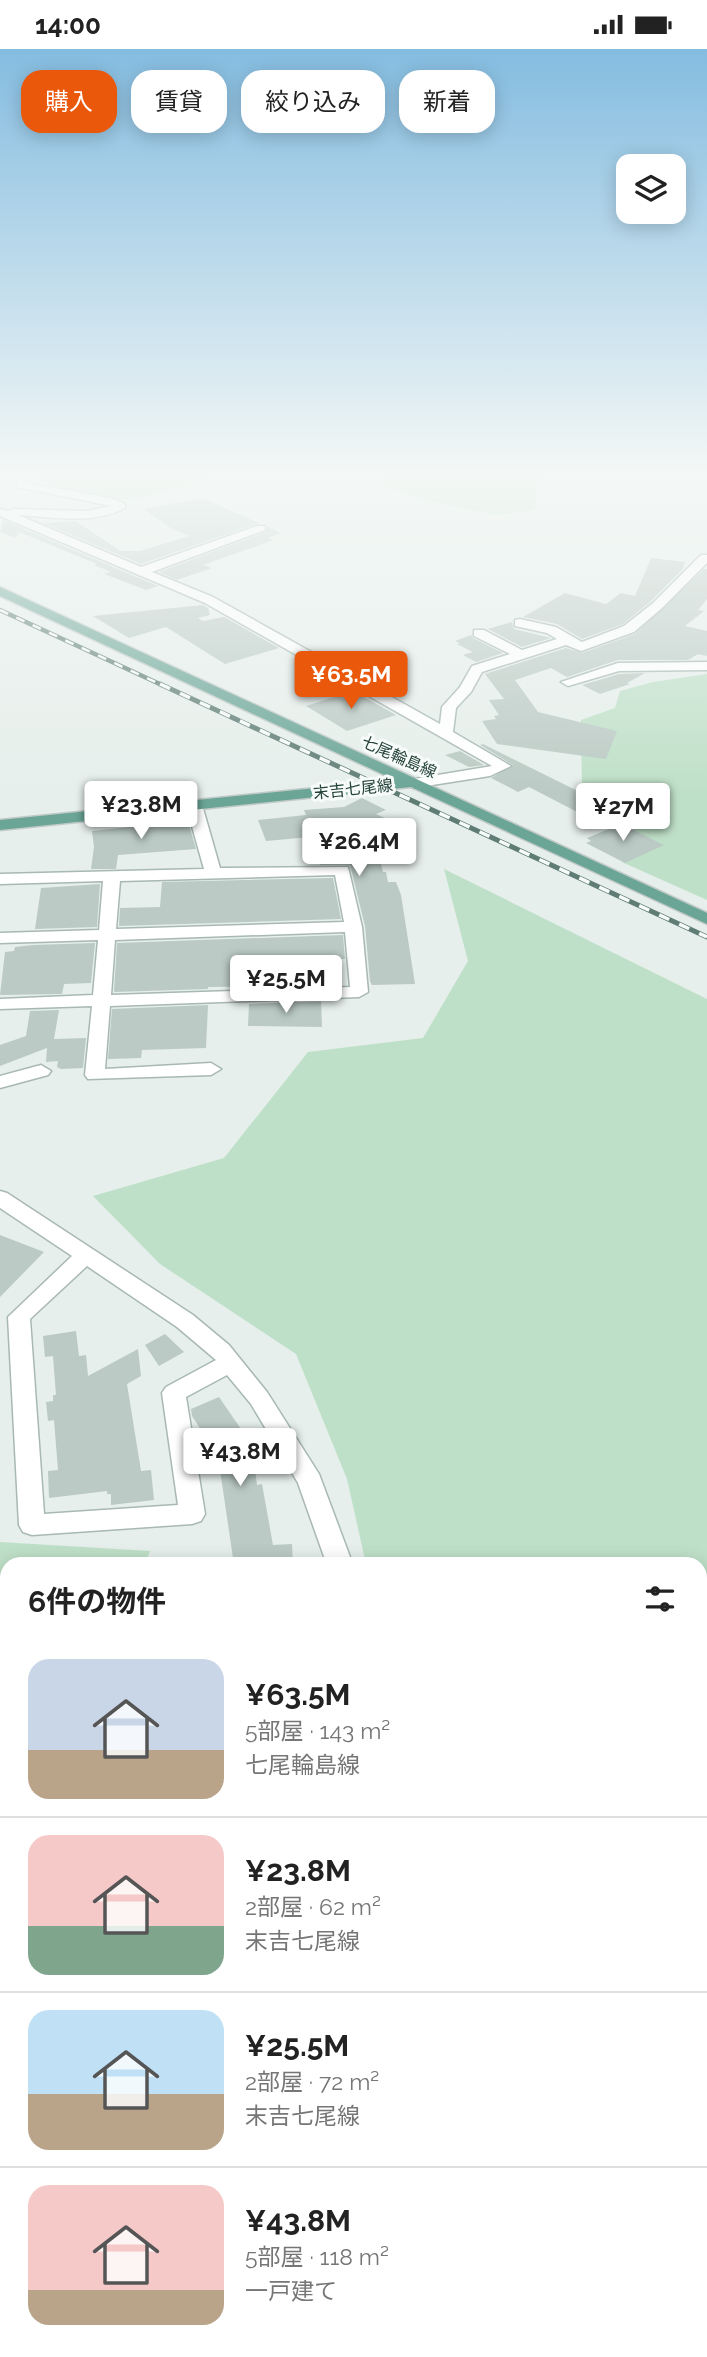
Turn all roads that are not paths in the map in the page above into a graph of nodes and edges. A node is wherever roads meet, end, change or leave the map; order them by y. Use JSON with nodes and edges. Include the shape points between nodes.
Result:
{"nodes":[{"id":1,"x":160,"y":579,"type":"edge"},
{"id":2,"x":686,"y":579,"type":"edge"},
{"id":3,"x":0,"y":591,"type":"edge"},
{"id":4,"x":520,"y":623,"type":"dead end"},
{"id":5,"x":479,"y":633,"type":"dead end"},
{"id":6,"x":567,"y":640,"type":"junction"},
{"id":7,"x":521,"y":655,"type":"junction"},
{"id":8,"x":600,"y":657,"type":"junction"},
{"id":9,"x":707,"y":666,"type":"edge"},
{"id":10,"x":568,"y":682,"type":"dead end"},
{"id":11,"x":446,"y":733,"type":"junction"},
{"id":12,"x":413,"y":783,"type":"junction"},
{"id":13,"x":194,"y":806,"type":"junction"},
{"id":14,"x":0,"y":825,"type":"edge"},
{"id":15,"x":213,"y":872,"type":"junction"},
{"id":16,"x":112,"y":876,"type":"junction"},
{"id":17,"x":0,"y":879,"type":"edge"},
{"id":18,"x":707,"y":919,"type":"edge"},
{"id":19,"x":353,"y":927,"type":"junction"},
{"id":20,"x":106,"y":934,"type":"junction"},
{"id":21,"x":0,"y":938,"type":"edge"},
{"id":22,"x":103,"y":1001,"type":"junction"},
{"id":23,"x":0,"y":1004,"type":"edge"},
{"id":24,"x":211,"y":1069,"type":"dead end"},
{"id":25,"x":41,"y":1070,"type":"dead end"},
{"id":26,"x":0,"y":1082,"type":"edge"},
{"id":27,"x":0,"y":1198,"type":"edge"},
{"id":28,"x":86,"y":1255,"type":"junction"},
{"id":29,"x":230,"y":1363,"type":"junction"},
{"id":30,"x":337,"y":1557,"type":"edge"}],
"edges":[{"from":1,"to":11,"type":"street","via":[[209,600]]},
{"from":2,"to":8,"type":"street"},
{"from":3,"to":12,"type":"main road","name":"七尾輪島線"},
{"from":4,"to":6,"type":"street","via":[[551,630]]},
{"from":5,"to":7,"type":"street"},
{"from":6,"to":7,"type":"street"},
{"from":6,"to":8,"type":"street"},
{"from":7,"to":11,"type":"street","via":[[477,669],[449,707]]},
{"from":8,"to":9,"type":"street","via":[[680,668]]},
{"from":8,"to":10,"type":"street"},
{"from":11,"to":12,"type":"street","via":[[504,766]]},
{"from":12,"to":13,"type":"main road","name":"末吉七尾線"},
{"from":12,"to":18,"type":"main road","name":"七尾輪島線"},
{"from":13,"to":14,"type":"main road","name":"末吉七尾線"},
{"from":13,"to":15,"type":"street"},
{"from":15,"to":16,"type":"street"},
{"from":15,"to":19,"type":"street","via":[[342,870]]},
{"from":16,"to":17,"type":"street"},
{"from":16,"to":20,"type":"street"},
{"from":19,"to":20,"type":"street"},
{"from":19,"to":22,"type":"street","via":[[359,992]]},
{"from":20,"to":21,"type":"street"},
{"from":20,"to":22,"type":"street"},
{"from":22,"to":23,"type":"street"},
{"from":22,"to":24,"type":"street","via":[[95,1075]]},
{"from":25,"to":26,"type":"street"},
{"from":27,"to":28,"type":"street"},
{"from":28,"to":29,"type":"street","via":[[185,1321]]},
{"from":28,"to":29,"type":"street","via":[[19,1317],[32,1525],[192,1514],[174,1393]]},
{"from":29,"to":30,"type":"street","via":[[259,1398],[310,1481]]}]}
